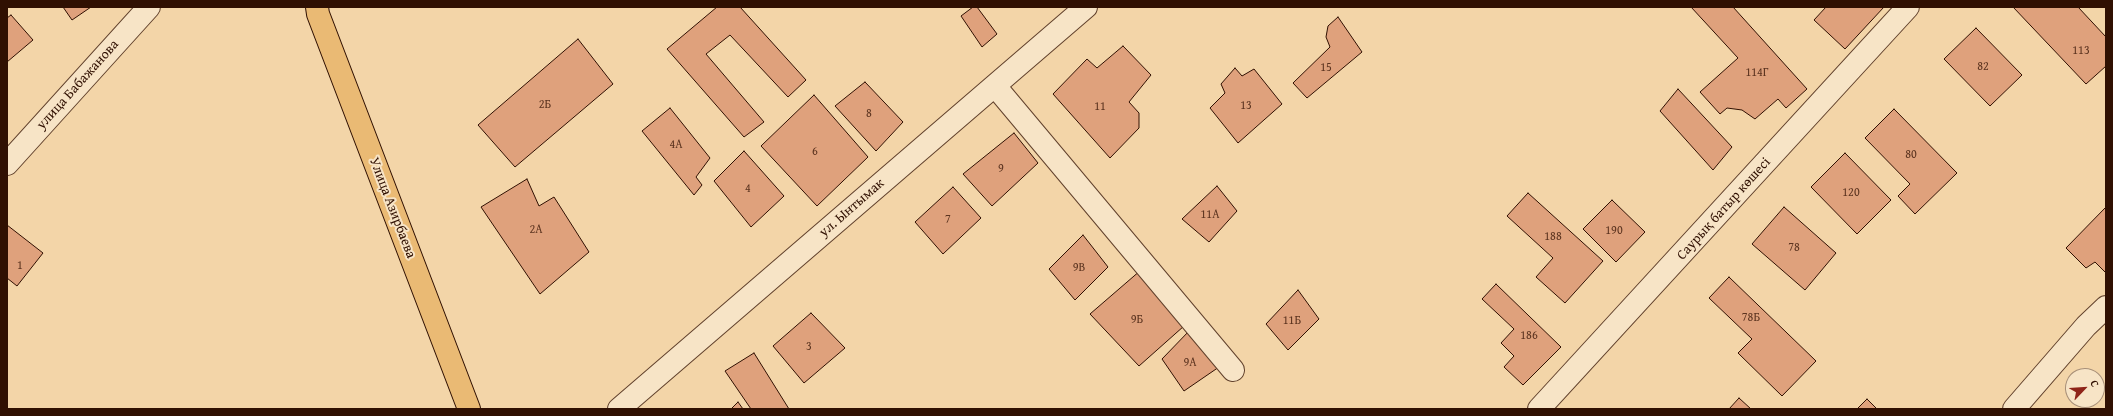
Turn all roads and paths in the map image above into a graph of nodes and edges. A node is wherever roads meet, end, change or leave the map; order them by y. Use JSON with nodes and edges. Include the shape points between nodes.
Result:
{"nodes":[{"id":1,"x":149,"y":7,"type":"edge"},
{"id":2,"x":317,"y":7,"type":"edge"},
{"id":3,"x":1086,"y":7,"type":"edge"},
{"id":4,"x":1908,"y":7,"type":"edge"},
{"id":5,"x":994,"y":86,"type":"junction"},
{"id":6,"x":7,"y":164,"type":"edge"},
{"id":7,"x":2106,"y":307,"type":"edge"},
{"id":8,"x":1234,"y":370,"type":"dead end"},
{"id":9,"x":469,"y":409,"type":"edge"},
{"id":10,"x":619,"y":409,"type":"edge"},
{"id":11,"x":1539,"y":409,"type":"edge"},
{"id":12,"x":2014,"y":409,"type":"edge"}],
"edges":[{"from":1,"to":6,"type":"street","name":"улица Бабажанова"},
{"from":2,"to":9,"type":"main road","name":"Улица Азирбаева"},
{"from":3,"to":5,"type":"street","name":"ул. Ынтымак"},
{"from":4,"to":11,"type":"street","name":"Саурық батыр көшесі"},
{"from":5,"to":8,"type":"street"},
{"from":5,"to":10,"type":"street","name":"ул. Ынтымак"},
{"from":7,"to":12,"type":"street","via":[[2086,326]]}]}
